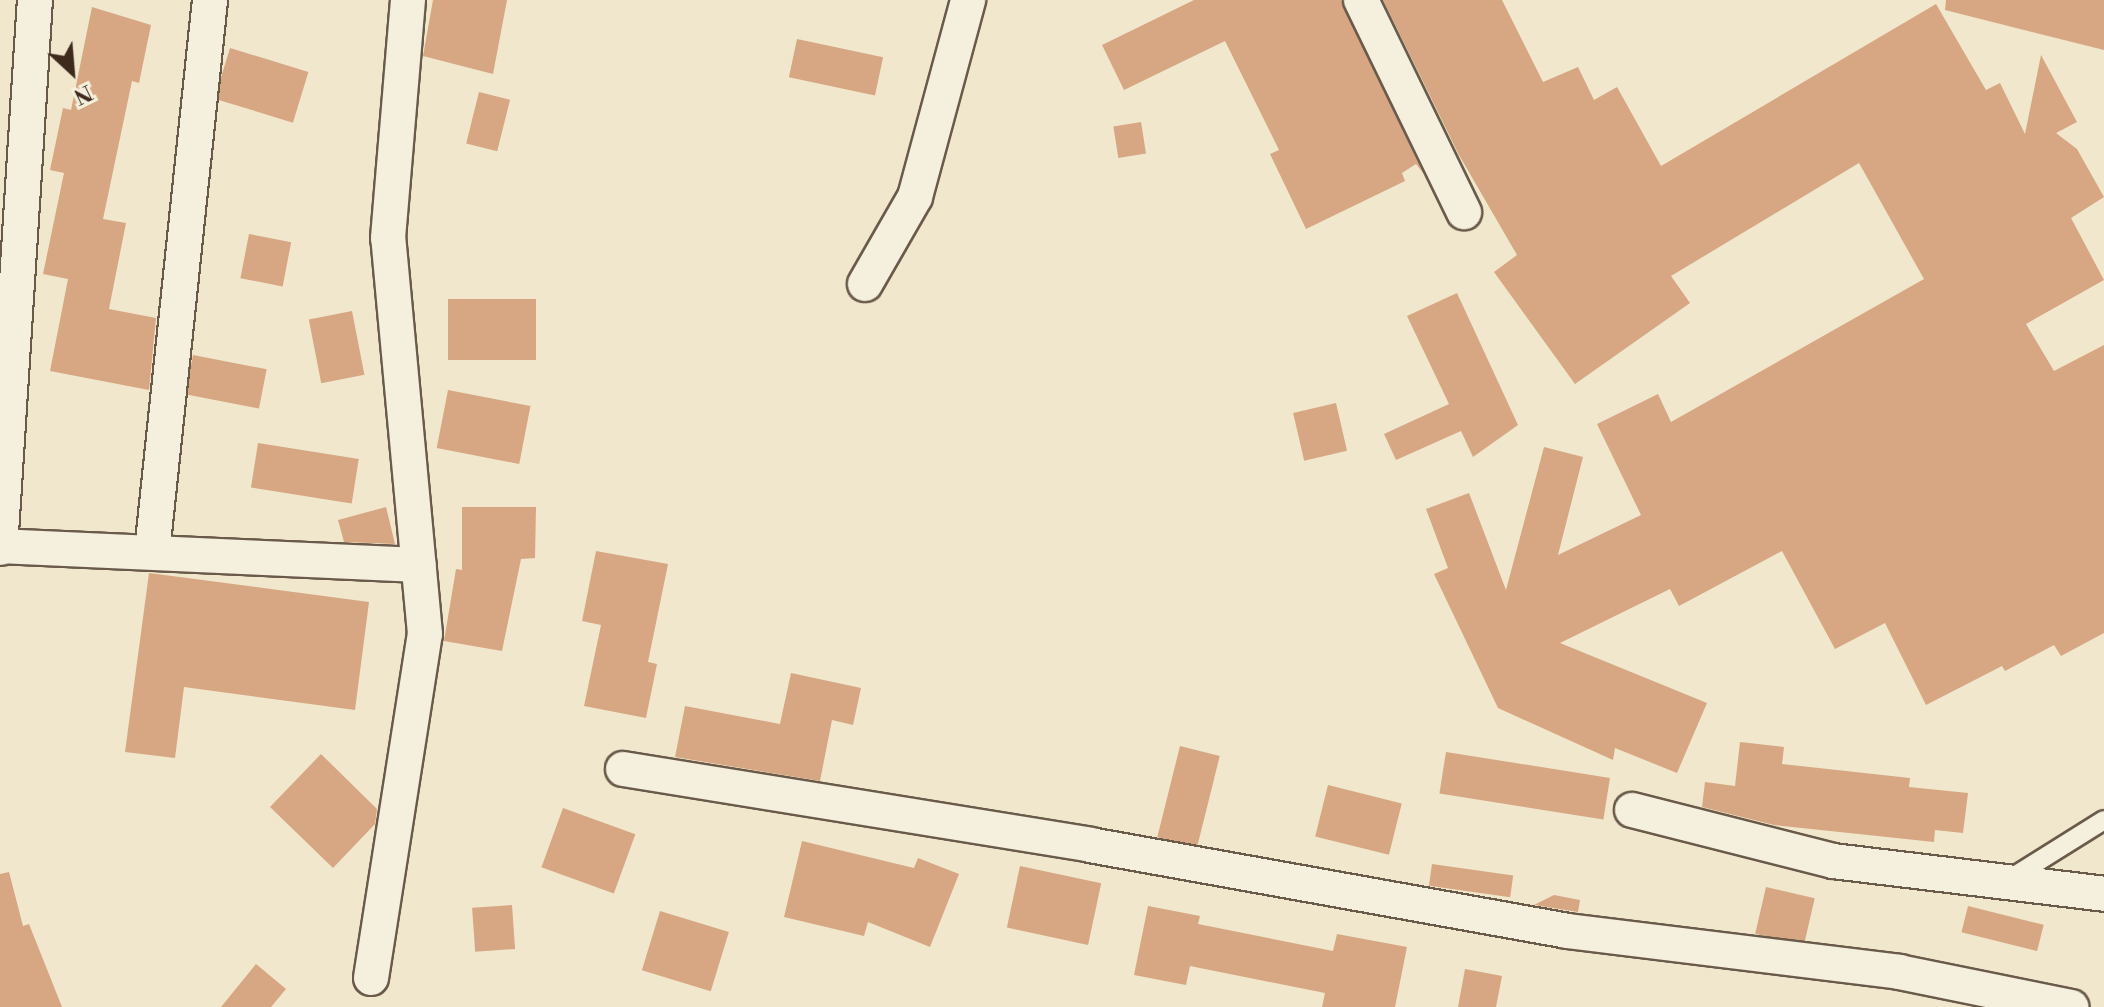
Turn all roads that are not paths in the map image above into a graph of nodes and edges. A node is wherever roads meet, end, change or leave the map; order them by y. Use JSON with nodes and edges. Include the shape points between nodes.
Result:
{"nodes":[{"id":1,"x":35,"y":0,"type":"edge"},
{"id":2,"x":210,"y":0,"type":"edge"},
{"id":3,"x":408,"y":0,"type":"edge"},
{"id":4,"x":968,"y":0,"type":"edge"},
{"id":5,"x":1361,"y":0,"type":"edge"},
{"id":6,"x":1464,"y":212,"type":"dead end"},
{"id":7,"x":865,"y":284,"type":"dead end"},
{"id":8,"x":6,"y":316,"type":"edge"},
{"id":9,"x":0,"y":547,"type":"edge"},
{"id":10,"x":152,"y":552,"type":"junction"},
{"id":11,"x":419,"y":565,"type":"junction"},
{"id":12,"x":623,"y":769,"type":"dead end"},
{"id":13,"x":1632,"y":810,"type":"dead end"},
{"id":14,"x":2104,"y":820,"type":"edge"},
{"id":15,"x":2007,"y":880,"type":"junction"},
{"id":16,"x":2104,"y":894,"type":"edge"},
{"id":17,"x":371,"y":978,"type":"dead end"},
{"id":18,"x":2071,"y":1007,"type":"edge"}],
"edges":[{"from":1,"to":8,"type":"street"},
{"from":2,"to":10,"type":"street"},
{"from":3,"to":11,"type":"street","via":[[388,238]]},
{"from":4,"to":7,"type":"street","via":[[915,197]]},
{"from":5,"to":6,"type":"street"},
{"from":8,"to":9,"type":"street"},
{"from":9,"to":10,"type":"street"},
{"from":10,"to":11,"type":"street"},
{"from":11,"to":17,"type":"street","via":[[425,634]]},
{"from":12,"to":18,"type":"street","via":[[1567,931],[1899,972]]},
{"from":13,"to":15,"type":"street","via":[[1833,861]]},
{"from":14,"to":15,"type":"lane"},
{"from":15,"to":16,"type":"street"}]}
